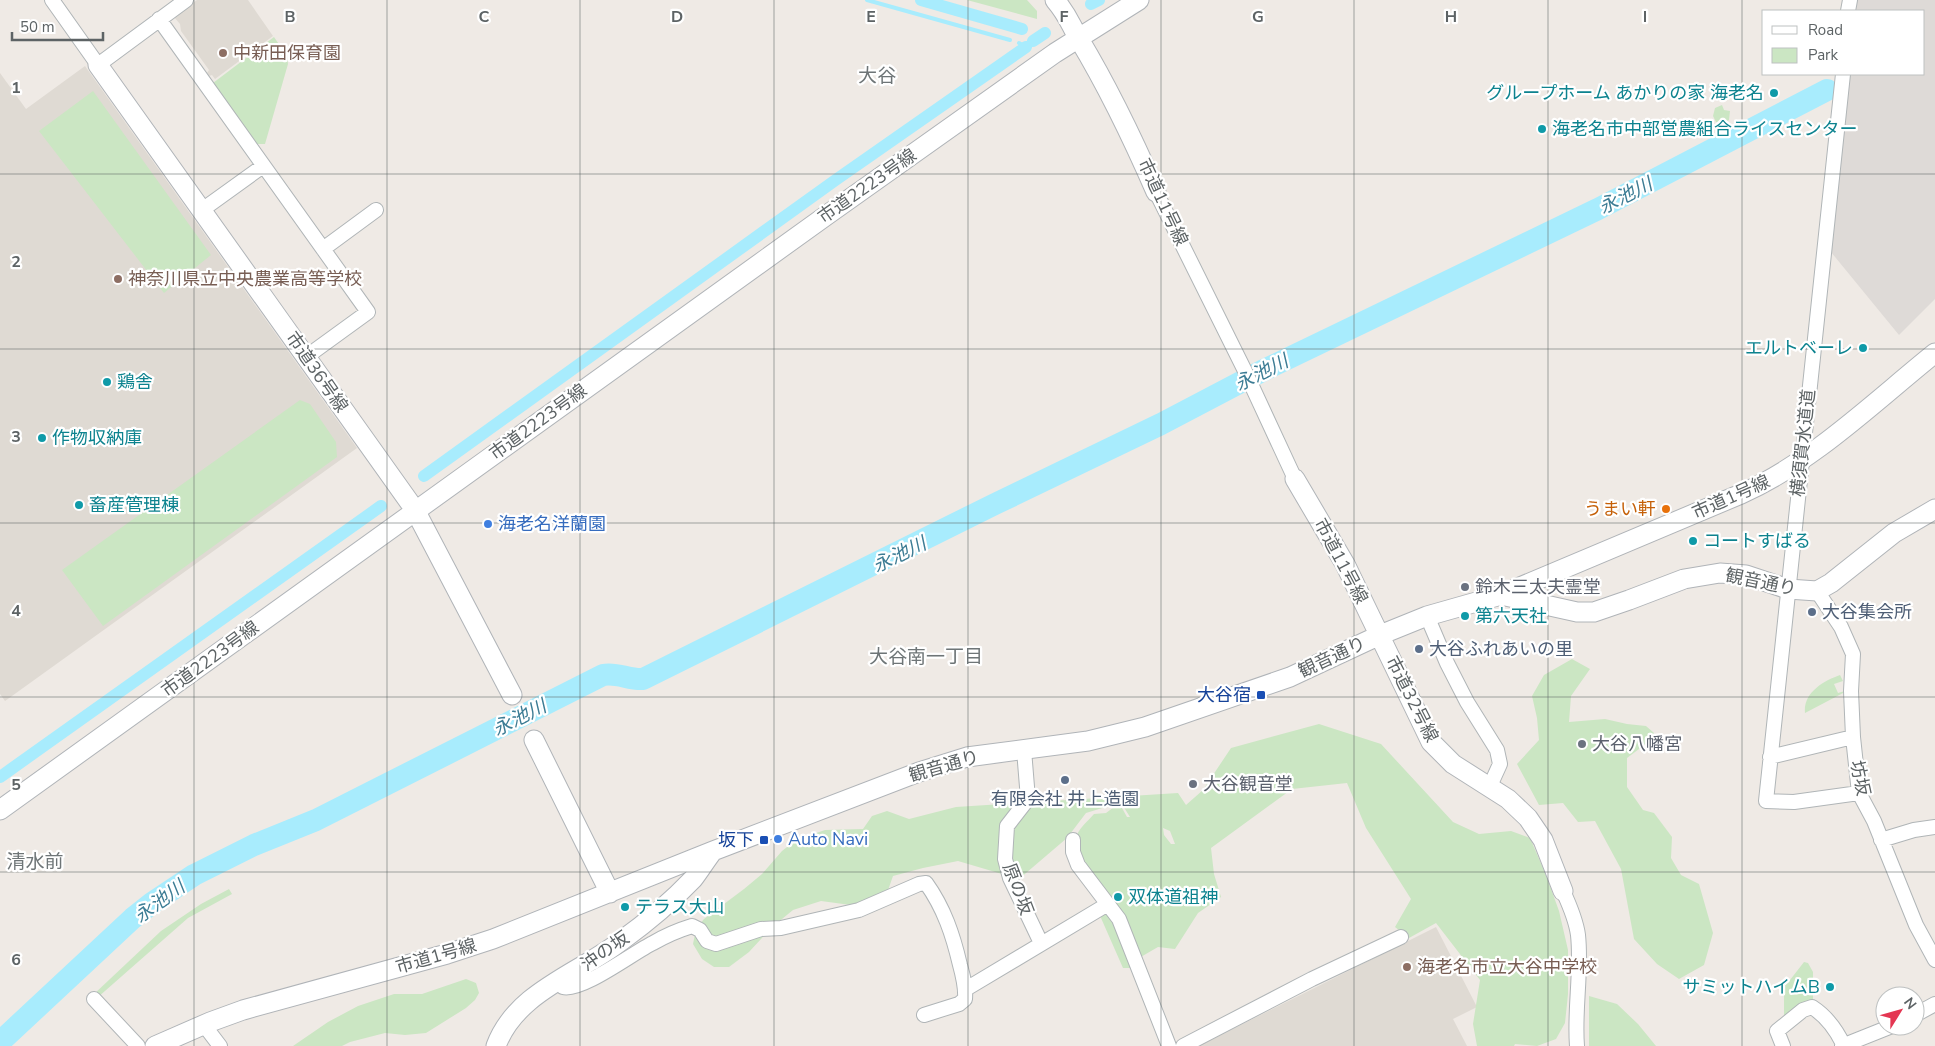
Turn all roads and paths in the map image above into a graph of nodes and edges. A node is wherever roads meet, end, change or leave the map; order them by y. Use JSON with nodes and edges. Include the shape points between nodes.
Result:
{"nodes":[{"id":1,"x":52,"y":0,"type":"edge"},
{"id":2,"x":186,"y":0,"type":"edge"},
{"id":3,"x":1044,"y":0,"type":"edge"},
{"id":4,"x":1055,"y":0,"type":"edge"},
{"id":5,"x":1139,"y":0,"type":"edge"},
{"id":6,"x":159,"y":19,"type":"junction"},
{"id":7,"x":1078,"y":37,"type":"junction"},
{"id":8,"x":98,"y":65,"type":"junction"},
{"id":9,"x":1842,"y":80,"type":"edge"},
{"id":10,"x":263,"y":166,"type":"junction"},
{"id":11,"x":1156,"y":192,"type":"joint"},
{"id":12,"x":202,"y":210,"type":"junction"},
{"id":13,"x":376,"y":210,"type":"dead end"},
{"id":14,"x":323,"y":249,"type":"junction"},
{"id":15,"x":1935,"y":353,"type":"edge"},
{"id":16,"x":306,"y":357,"type":"junction"},
{"id":17,"x":1801,"y":461,"type":"junction"},
{"id":18,"x":1295,"y":479,"type":"joint"},
{"id":19,"x":1935,"y":509,"type":"edge"},
{"id":20,"x":415,"y":510,"type":"junction"},
{"id":21,"x":1788,"y":589,"type":"junction"},
{"id":22,"x":1817,"y":591,"type":"junction"},
{"id":23,"x":1500,"y":595,"type":"junction"},
{"id":24,"x":1427,"y":616,"type":"junction"},
{"id":25,"x":1380,"y":634,"type":"junction"},
{"id":26,"x":512,"y":695,"type":"dead end"},
{"id":27,"x":1853,"y":737,"type":"junction"},
{"id":28,"x":534,"y":740,"type":"dead end"},
{"id":29,"x":1024,"y":750,"type":"junction"},
{"id":30,"x":1770,"y":757,"type":"junction"},
{"id":31,"x":1490,"y":786,"type":"junction"},
{"id":32,"x":1859,"y":793,"type":"junction"},
{"id":33,"x":0,"y":810,"type":"edge"},
{"id":34,"x":1935,"y":827,"type":"edge"},
{"id":35,"x":1073,"y":840,"type":"dead end"},
{"id":36,"x":1881,"y":840,"type":"junction"},
{"id":37,"x":713,"y":851,"type":"junction"},
{"id":38,"x":1563,"y":891,"type":"joint"},
{"id":39,"x":610,"y":893,"type":"junction"},
{"id":40,"x":1108,"y":904,"type":"junction"},
{"id":41,"x":1400,"y":937,"type":"dead end"},
{"id":42,"x":1041,"y":943,"type":"junction"},
{"id":43,"x":1935,"y":960,"type":"edge"},
{"id":44,"x":559,"y":981,"type":"junction"},
{"id":45,"x":966,"y":989,"type":"junction"},
{"id":46,"x":94,"y":999,"type":"dead end"},
{"id":47,"x":924,"y":1015,"type":"dead end"},
{"id":48,"x":204,"y":1025,"type":"junction"},
{"id":49,"x":1875,"y":1033,"type":"edge"},
{"id":50,"x":138,"y":1046,"type":"edge"},
{"id":51,"x":155,"y":1046,"type":"edge"},
{"id":52,"x":220,"y":1046,"type":"edge"},
{"id":53,"x":496,"y":1046,"type":"edge"},
{"id":54,"x":1169,"y":1046,"type":"edge"},
{"id":55,"x":1183,"y":1046,"type":"edge"},
{"id":56,"x":1577,"y":1046,"type":"edge"},
{"id":57,"x":1783,"y":1046,"type":"edge"},
{"id":58,"x":1843,"y":1046,"type":"edge"}],
"edges":[{"from":1,"to":8,"type":"street"},
{"from":2,"to":6,"type":"street"},
{"from":3,"to":7,"type":"street"},
{"from":4,"to":7,"type":"street","via":[[1068,16]]},
{"from":5,"to":7,"type":"street","name":"市道2223号線"},
{"from":6,"to":8,"type":"street"},
{"from":6,"to":10,"type":"street"},
{"from":7,"to":11,"type":"street","name":"市道11号線","via":[[1117,104]]},
{"from":7,"to":20,"type":"street","name":"市道2223号線"},
{"from":8,"to":12,"type":"street","name":"市道36号線"},
{"from":9,"to":17,"type":"street","name":"横須賀水道道"},
{"from":10,"to":12,"type":"street"},
{"from":10,"to":14,"type":"street"},
{"from":11,"to":18,"type":"street","name":"市道11号線"},
{"from":12,"to":16,"type":"street","name":"市道36号線"},
{"from":13,"to":14,"type":"street"},
{"from":14,"to":16,"type":"street","via":[[368,312]]},
{"from":15,"to":17,"type":"street","name":"市道1号線"},
{"from":16,"to":20,"type":"street","name":"市道36号線"},
{"from":17,"to":21,"type":"street","name":"横須賀水道道"},
{"from":17,"to":23,"type":"street","name":"市道1号線","via":[[1774,479],[1741,494]]},
{"from":18,"to":25,"type":"street","name":"市道11号線","via":[[1338,551]]},
{"from":19,"to":22,"type":"street","name":"観音通り","via":[[1894,533]]},
{"from":20,"to":26,"type":"street","name":"市道36号線"},
{"from":20,"to":33,"type":"street","name":"市道2223号線"},
{"from":21,"to":22,"type":"street","name":"観音通り"},
{"from":21,"to":23,"type":"street","name":"観音通り","via":[[1746,575],[1709,573],[1588,612]]},
{"from":21,"to":30,"type":"street","name":"横須賀水道道"},
{"from":22,"to":27,"type":"street","name":"坊坂","via":[[1842,628],[1853,654]]},
{"from":23,"to":24,"type":"street","name":"観音通り"},
{"from":24,"to":25,"type":"street","name":"観音通り"},
{"from":24,"to":31,"type":"street","via":[[1467,702],[1498,750],[1500,764]]},
{"from":25,"to":29,"type":"street","name":"観音通り","via":[[1290,677],[1145,727],[1088,741]]},
{"from":25,"to":31,"type":"street","name":"市道32号線","via":[[1431,742],[1452,764]]},
{"from":27,"to":30,"type":"street"},
{"from":27,"to":32,"type":"street","name":"坊坂"},
{"from":28,"to":39,"type":"street"},
{"from":29,"to":37,"type":"street","name":"観音通り","via":[[967,757],[919,772]]},
{"from":29,"to":42,"type":"street","name":"原の坂","via":[[1028,799],[1007,826],[1005,859],[1010,878]]},
{"from":30,"to":32,"type":"street","name":"横須賀水道道","via":[[1766,801],[1794,802]]},
{"from":31,"to":38,"type":"street","name":"市道32号線","via":[[1518,807],[1533,824],[1543,840]]},
{"from":32,"to":36,"type":"street","name":"坊坂"},
{"from":34,"to":36,"type":"street"},
{"from":35,"to":40,"type":"street","via":[[1078,865]]},
{"from":36,"to":43,"type":"street","name":"坊坂","via":[[1916,925]]},
{"from":37,"to":39,"type":"street","name":"市道1号線"},
{"from":37,"to":44,"type":"street","name":"沖の坂","via":[[693,878],[647,921],[613,948]]},
{"from":38,"to":56,"type":"street","via":[[1577,932],[1580,969]]},
{"from":39,"to":48,"type":"street","name":"市道1号線","via":[[494,939],[243,1010]]},
{"from":40,"to":42,"type":"street"},
{"from":40,"to":54,"type":"street","via":[[1119,920]]},
{"from":41,"to":55,"type":"street"},
{"from":42,"to":45,"type":"street"},
{"from":44,"to":45,"type":"street","via":[[568,989],[578,986],[651,944],[692,926],[700,930],[707,941],[716,944],[761,930],[859,910],[926,883],[954,936]]},
{"from":44,"to":53,"type":"street","name":"沖の坂","via":[[518,1010],[500,1034]]},
{"from":45,"to":47,"type":"street","via":[[965,999],[959,1004]]},
{"from":46,"to":50,"type":"street"},
{"from":48,"to":51,"type":"street","name":"市道1号線"},
{"from":48,"to":52,"type":"street"},
{"from":49,"to":58,"type":"street"},
{"from":57,"to":58,"type":"street","via":[[1777,1031],[1803,1010],[1812,1007],[1839,1035]]}]}
